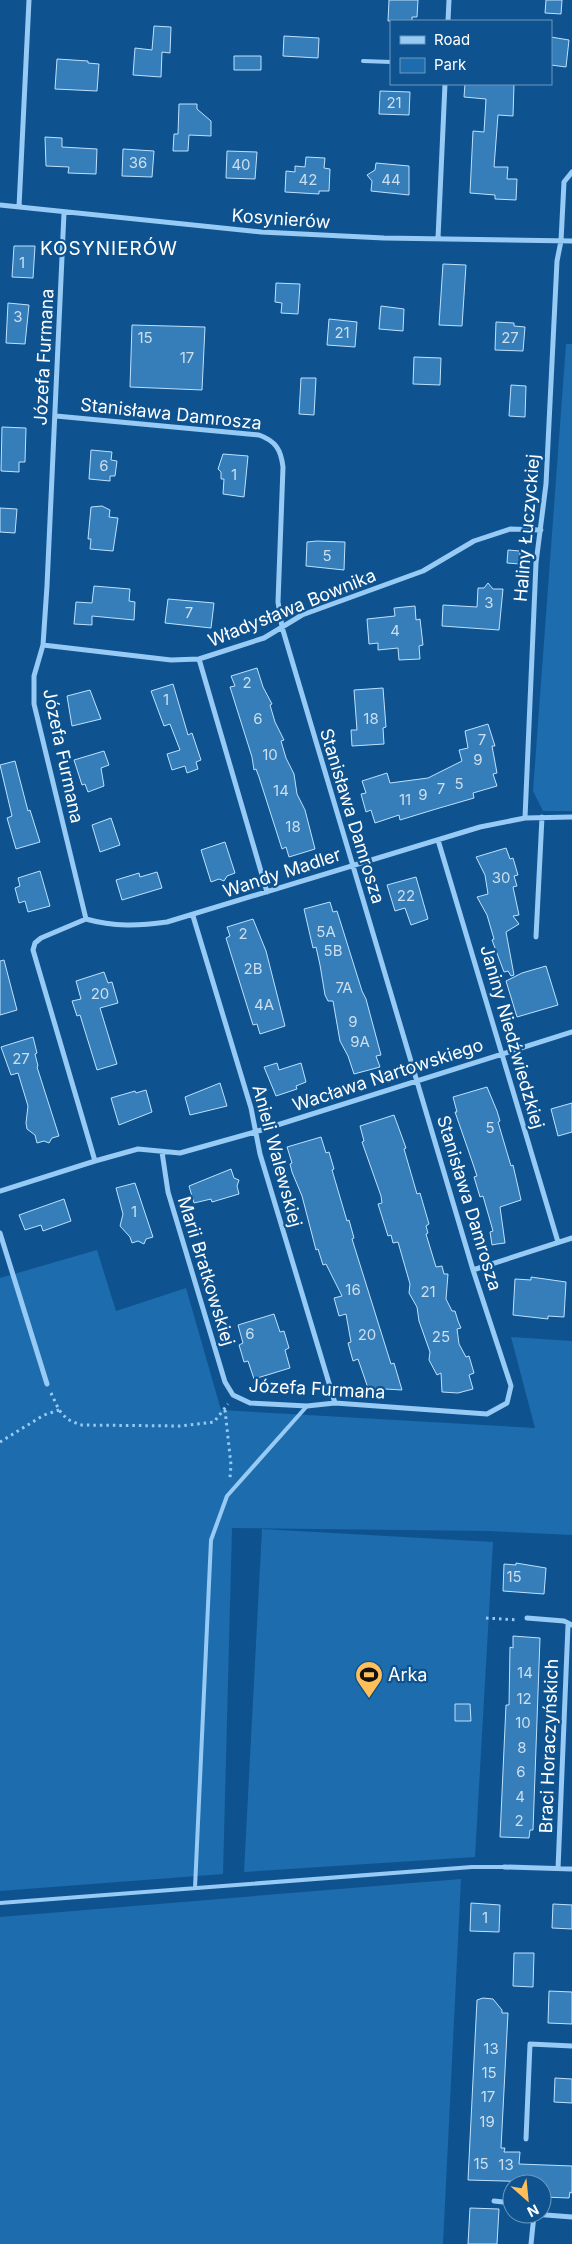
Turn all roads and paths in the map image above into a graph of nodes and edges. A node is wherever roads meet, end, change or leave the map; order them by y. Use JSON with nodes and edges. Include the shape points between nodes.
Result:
{"nodes":[{"id":1,"x":29,"y":0,"type":"edge"},
{"id":2,"x":449,"y":0,"type":"edge"},
{"id":3,"x":448,"y":20,"type":"edge"},
{"id":4,"x":363,"y":61,"type":"dead end"},
{"id":5,"x":390,"y":62,"type":"edge"},
{"id":6,"x":445,"y":85,"type":"edge"},
{"id":7,"x":572,"y":172,"type":"edge"},
{"id":8,"x":0,"y":205,"type":"edge"},
{"id":9,"x":18,"y":207,"type":"junction"},
{"id":10,"x":64,"y":213,"type":"junction"},
{"id":11,"x":438,"y":238,"type":"junction"},
{"id":12,"x":561,"y":241,"type":"junction"},
{"id":13,"x":572,"y":241,"type":"edge"},
{"id":14,"x":56,"y":416,"type":"junction"},
{"id":15,"x":541,"y":530,"type":"junction"},
{"id":16,"x":282,"y":627,"type":"junction"},
{"id":17,"x":42,"y":646,"type":"junction"},
{"id":18,"x":198,"y":659,"type":"junction"},
{"id":19,"x":542,"y":817,"type":"junction"},
{"id":20,"x":572,"y":817,"type":"edge"},
{"id":21,"x":525,"y":818,"type":"junction"},
{"id":22,"x":438,"y":840,"type":"junction"},
{"id":23,"x":353,"y":865,"type":"junction"},
{"id":24,"x":267,"y":892,"type":"junction"},
{"id":25,"x":193,"y":916,"type":"junction"},
{"id":26,"x":86,"y":919,"type":"junction"},
{"id":27,"x":536,"y":937,"type":"dead end"},
{"id":28,"x":572,"y":1032,"type":"edge"},
{"id":29,"x":502,"y":1053,"type":"junction"},
{"id":30,"x":418,"y":1081,"type":"junction"},
{"id":31,"x":255,"y":1132,"type":"junction"},
{"id":32,"x":162,"y":1152,"type":"junction"},
{"id":33,"x":95,"y":1161,"type":"junction"},
{"id":34,"x":0,"y":1191,"type":"edge"},
{"id":35,"x":0,"y":1233,"type":"edge"},
{"id":36,"x":572,"y":1238,"type":"edge"},
{"id":37,"x":558,"y":1242,"type":"junction"},
{"id":38,"x":473,"y":1270,"type":"junction"},
{"id":39,"x":47,"y":1384,"type":"joint"},
{"id":40,"x":233,"y":1395,"type":"junction"},
{"id":41,"x":335,"y":1403,"type":"junction"},
{"id":42,"x":506,"y":1403,"type":"joint"},
{"id":43,"x":307,"y":1406,"type":"junction"},
{"id":44,"x":224,"y":1409,"type":"junction"},
{"id":45,"x":59,"y":1410,"type":"junction"},
{"id":46,"x":0,"y":1442,"type":"edge"},
{"id":47,"x":227,"y":1496,"type":"junction"},
{"id":48,"x":486,"y":1618,"type":"dead end"},
{"id":49,"x":527,"y":1618,"type":"joint"},
{"id":50,"x":570,"y":1625,"type":"edge"},
{"id":51,"x":504,"y":1868,"type":"joint"},
{"id":52,"x":558,"y":1868,"type":"junction"},
{"id":53,"x":572,"y":1869,"type":"edge"},
{"id":54,"x":195,"y":1888,"type":"junction"},
{"id":55,"x":0,"y":1903,"type":"edge"},
{"id":56,"x":572,"y":2046,"type":"edge"},
{"id":57,"x":526,"y":2139,"type":"dead end"},
{"id":58,"x":494,"y":2201,"type":"dead end"},
{"id":59,"x":502,"y":2202,"type":"edge"},
{"id":60,"x":552,"y":2215,"type":"edge"},
{"id":61,"x":572,"y":2217,"type":"edge"},
{"id":62,"x":533,"y":2224,"type":"edge"},
{"id":63,"x":531,"y":2244,"type":"edge"}],
"edges":[{"from":1,"to":9,"type":"street"},
{"from":2,"to":3,"type":"street"},
{"from":4,"to":5,"type":"lane"},
{"from":6,"to":11,"type":"street"},
{"from":7,"to":12,"type":"street","via":[[564,182]]},
{"from":8,"to":9,"type":"street","name":"Kosynierów"},
{"from":9,"to":10,"type":"street","name":"Kosynierów"},
{"from":10,"to":11,"type":"street","name":"Kosynierów","via":[[262,232]]},
{"from":10,"to":14,"type":"street","name":"Józefa Furmana"},
{"from":11,"to":12,"type":"street","name":"Kosynierów"},
{"from":12,"to":13,"type":"street","name":"Kosynierów"},
{"from":12,"to":15,"type":"street","name":"Haliny Łuczyckiej","via":[[557,261]]},
{"from":14,"to":16,"type":"street","name":"Stanisława Damrosza","via":[[260,435],[271,440],[279,449],[283,467],[278,602]]},
{"from":14,"to":17,"type":"street","name":"Józefa Furmana"},
{"from":15,"to":16,"type":"street","name":"Władysława Bownika","via":[[510,529],[474,541],[423,571],[302,615]]},
{"from":15,"to":21,"type":"street","name":"Haliny Łuczyckiej","via":[[536,563]]},
{"from":16,"to":18,"type":"street","name":"Władysława Bownika","via":[[264,638]]},
{"from":16,"to":23,"type":"street","name":"Stanisława Damrosza"},
{"from":17,"to":18,"type":"street","name":"Władysława Bownika","via":[[171,660]]},
{"from":17,"to":26,"type":"street","name":"Józefa Furmana","via":[[34,676],[34,704]]},
{"from":18,"to":24,"type":"street"},
{"from":19,"to":20,"type":"street","name":"Wandy Madler"},
{"from":19,"to":21,"type":"street","name":"Wandy Madler"},
{"from":19,"to":27,"type":"street"},
{"from":21,"to":22,"type":"street","name":"Wandy Madler"},
{"from":22,"to":23,"type":"street","name":"Wandy Madler"},
{"from":22,"to":29,"type":"street","name":"Janiny Niedźwiedzkiej"},
{"from":23,"to":24,"type":"street","name":"Wandy Madler"},
{"from":23,"to":30,"type":"street","name":"Stanisława Damrosza"},
{"from":24,"to":25,"type":"street","name":"Wandy Madler"},
{"from":25,"to":26,"type":"street","name":"Wandy Madler","via":[[123,926]]},
{"from":25,"to":31,"type":"street","name":"Anieli Walewskiej","via":[[251,1108]]},
{"from":26,"to":33,"type":"street","via":[[40,938],[33,950]]},
{"from":28,"to":29,"type":"street","name":"Wacława Nartowskiego"},
{"from":29,"to":30,"type":"street","name":"Wacława Nartowskiego"},
{"from":29,"to":37,"type":"street","name":"Janiny Niedźwiedzkiej"},
{"from":30,"to":31,"type":"street","name":"Wacława Nartowskiego"},
{"from":30,"to":38,"type":"street","name":"Stanisława Damrosza"},
{"from":31,"to":32,"type":"street","name":"Wacława Nartowskiego","via":[[180,1153]]},
{"from":31,"to":41,"type":"street","name":"Anieli Walewskiej"},
{"from":32,"to":33,"type":"street","name":"Wacława Nartowskiego","via":[[138,1149]]},
{"from":32,"to":40,"type":"street","name":"Marii Bratkowskiej","via":[[168,1192],[225,1382]]},
{"from":33,"to":34,"type":"street"},
{"from":35,"to":39,"type":"street"},
{"from":36,"to":37,"type":"street"},
{"from":37,"to":38,"type":"street"},
{"from":38,"to":42,"type":"street","name":"Stanisława Damrosza","via":[[511,1386]]},
{"from":39,"to":45,"type":"path"},
{"from":40,"to":43,"type":"street","name":"Józefa Furmana","via":[[250,1403]]},
{"from":40,"to":44,"type":"path","name":"Józefa Furmana"},
{"from":41,"to":42,"type":"street","name":"Józefa Furmana","via":[[487,1414]]},
{"from":41,"to":43,"type":"street","name":"Józefa Furmana"},
{"from":43,"to":47,"type":"lane"},
{"from":44,"to":45,"type":"path","name":"Józefa Furmana","via":[[214,1422],[156,1426],[80,1424],[67,1419]]},
{"from":44,"to":47,"type":"path","via":[[231,1465]]},
{"from":45,"to":46,"type":"path"},
{"from":47,"to":54,"type":"lane","via":[[211,1540]]},
{"from":48,"to":49,"type":"path"},
{"from":49,"to":50,"type":"street","name":"Braci Horaczyńskich","via":[[564,1621]]},
{"from":50,"to":52,"type":"street","name":"Braci Horaczyńskich"},
{"from":51,"to":52,"type":"street"},
{"from":51,"to":54,"type":"lane","via":[[472,1867]]},
{"from":52,"to":53,"type":"street"},
{"from":54,"to":55,"type":"lane"},
{"from":56,"to":57,"type":"street","via":[[530,2044]]},
{"from":58,"to":59,"type":"street"},
{"from":60,"to":61,"type":"street"},
{"from":62,"to":63,"type":"street"}]}
